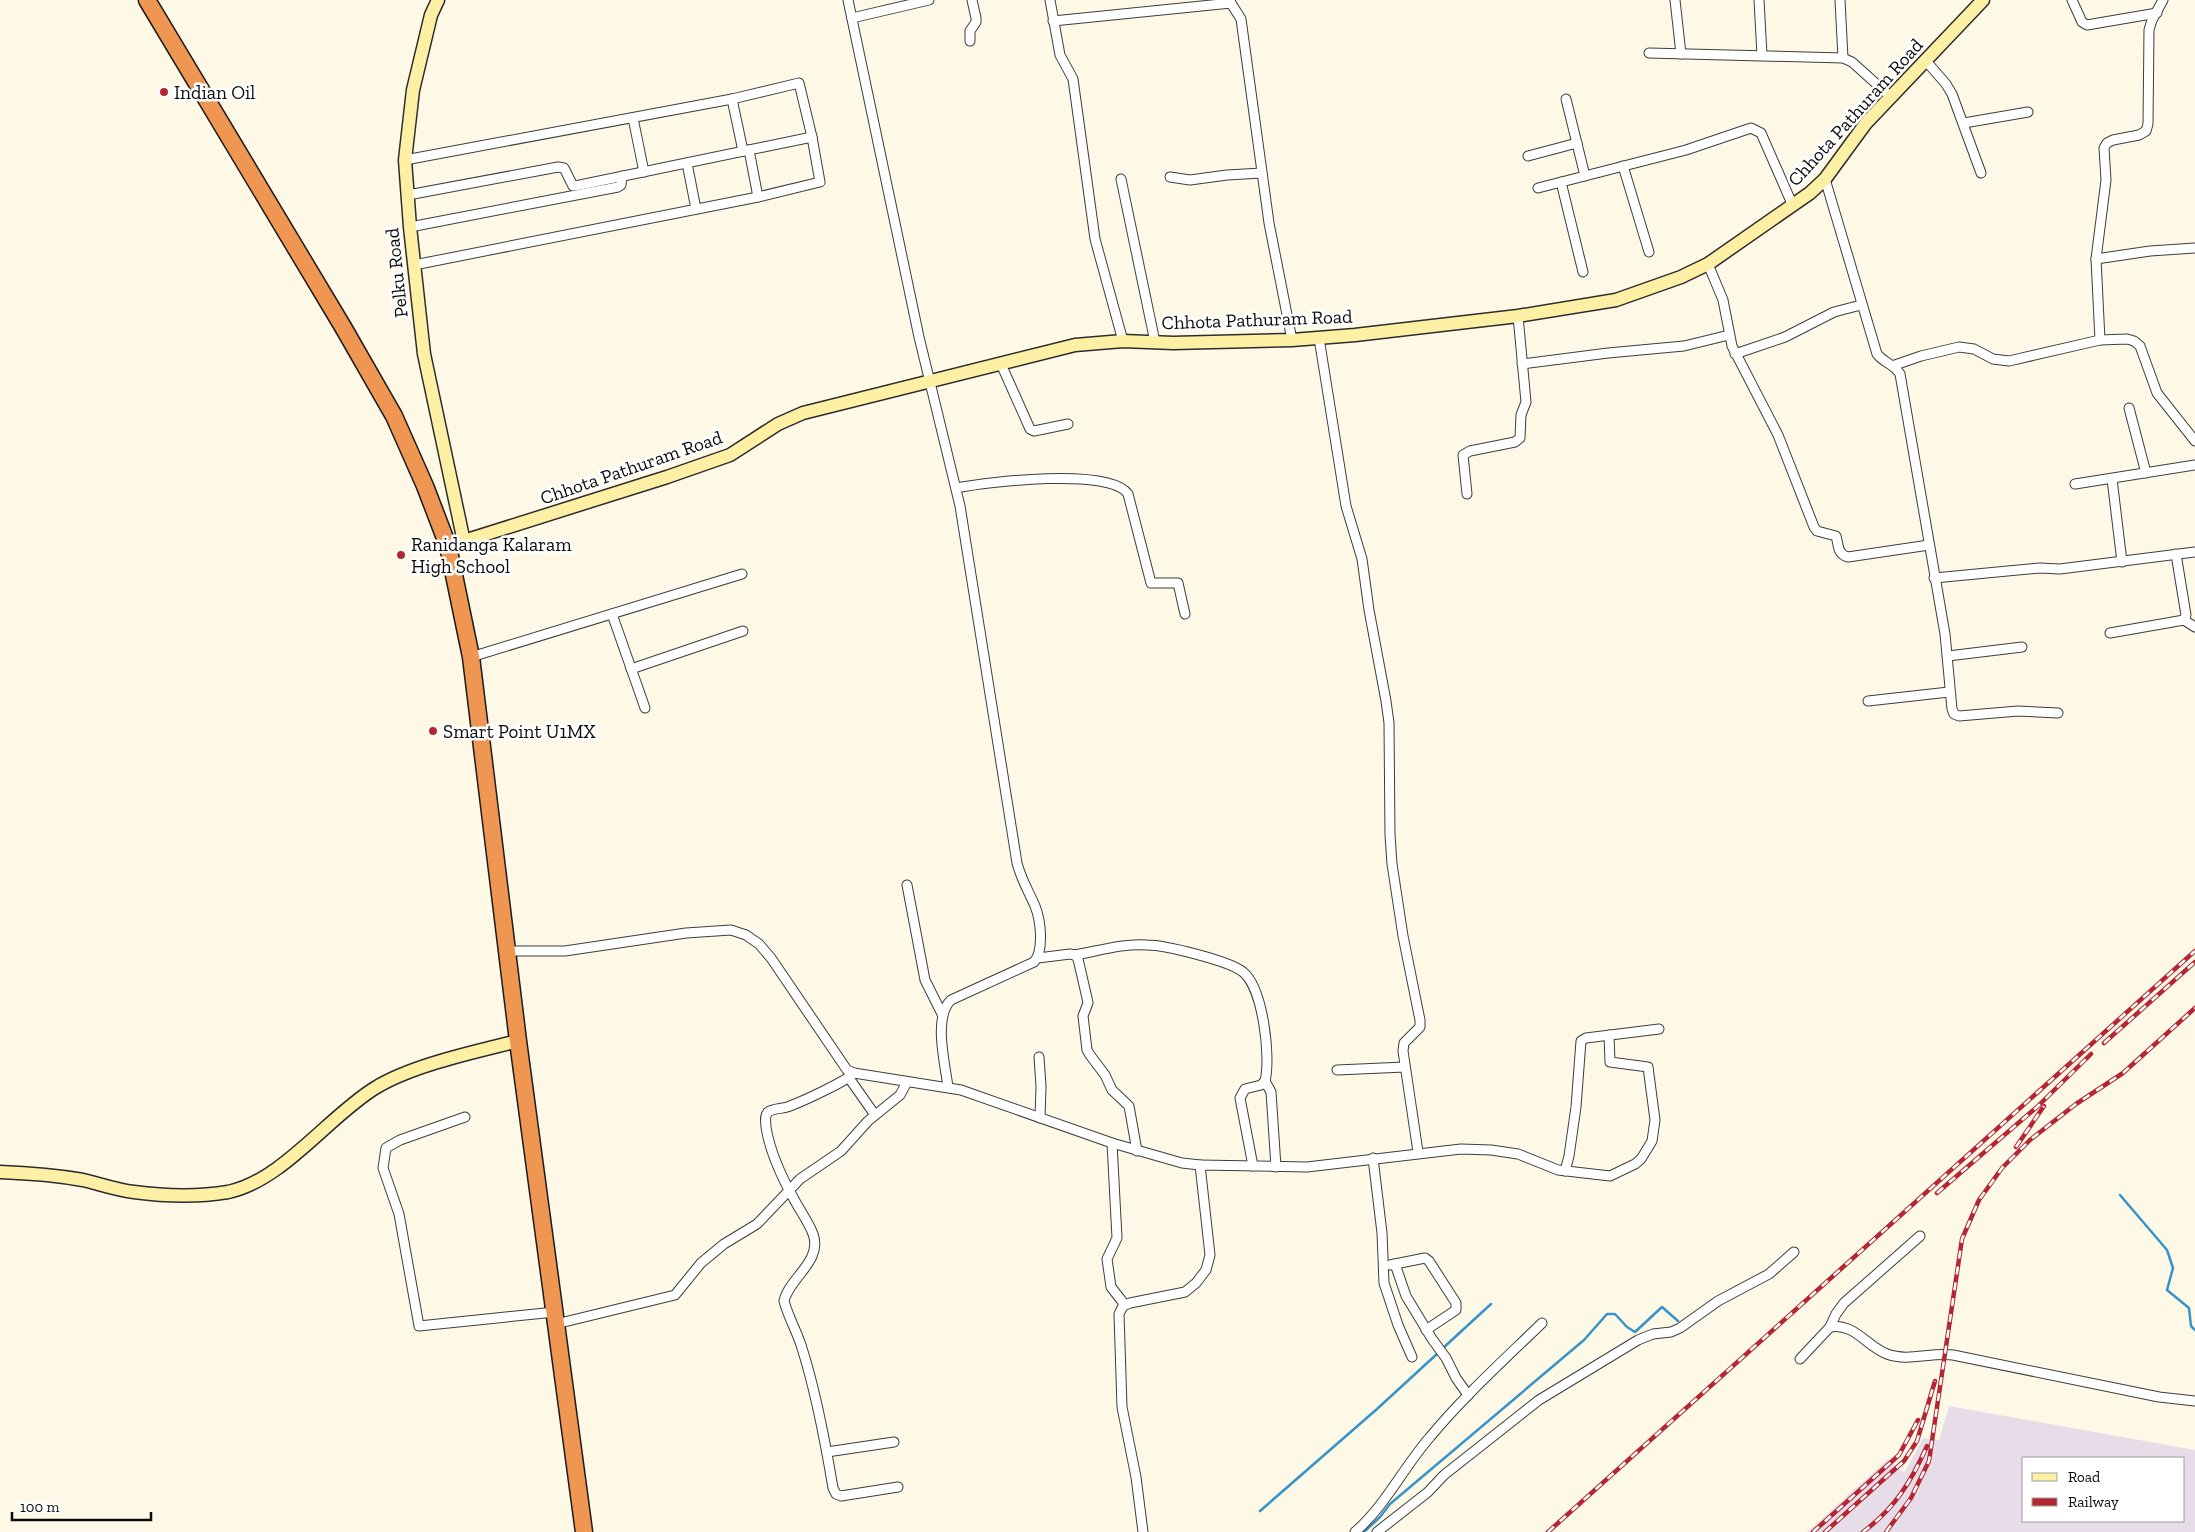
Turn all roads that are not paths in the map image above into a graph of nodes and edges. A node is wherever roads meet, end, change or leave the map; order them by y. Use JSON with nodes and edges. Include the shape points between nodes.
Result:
{"nodes":[{"id":1,"x":147,"y":0,"type":"edge"},
{"id":2,"x":438,"y":0,"type":"edge"},
{"id":3,"x":848,"y":0,"type":"edge"},
{"id":4,"x":929,"y":0,"type":"edge"},
{"id":5,"x":972,"y":0,"type":"edge"},
{"id":6,"x":1050,"y":0,"type":"edge"},
{"id":7,"x":1675,"y":0,"type":"edge"},
{"id":8,"x":1759,"y":0,"type":"edge"},
{"id":9,"x":1840,"y":0,"type":"edge"},
{"id":10,"x":1983,"y":0,"type":"edge"},
{"id":11,"x":2072,"y":0,"type":"edge"},
{"id":12,"x":2162,"y":0,"type":"edge"},
{"id":13,"x":1230,"y":2,"type":"edge"},
{"id":14,"x":2157,"y":13,"type":"junction"},
{"id":15,"x":852,"y":18,"type":"junction"},
{"id":16,"x":1054,"y":21,"type":"junction"},
{"id":17,"x":970,"y":41,"type":"dead end"},
{"id":18,"x":1649,"y":53,"type":"dead end"},
{"id":19,"x":1681,"y":54,"type":"junction"},
{"id":20,"x":1762,"y":55,"type":"junction"},
{"id":21,"x":1843,"y":58,"type":"junction"},
{"id":22,"x":1926,"y":61,"type":"junction"},
{"id":23,"x":1891,"y":97,"type":"junction"},
{"id":24,"x":732,"y":99,"type":"junction"},
{"id":25,"x":1566,"y":99,"type":"dead end"},
{"id":26,"x":2028,"y":112,"type":"dead end"},
{"id":27,"x":633,"y":118,"type":"junction"},
{"id":28,"x":1964,"y":123,"type":"junction"},
{"id":29,"x":812,"y":137,"type":"junction"},
{"id":30,"x":1577,"y":143,"type":"junction"},
{"id":31,"x":746,"y":151,"type":"junction"},
{"id":32,"x":1528,"y":156,"type":"dead end"},
{"id":33,"x":405,"y":160,"type":"junction"},
{"id":34,"x":687,"y":163,"type":"junction"},
{"id":35,"x":1623,"y":166,"type":"junction"},
{"id":36,"x":644,"y":172,"type":"junction"},
{"id":37,"x":1262,"y":173,"type":"junction"},
{"id":38,"x":1981,"y":173,"type":"dead end"},
{"id":39,"x":622,"y":176,"type":"junction"},
{"id":40,"x":1585,"y":176,"type":"junction"},
{"id":41,"x":1170,"y":177,"type":"dead end"},
{"id":42,"x":1121,"y":179,"type":"dead end"},
{"id":43,"x":1825,"y":179,"type":"junction"},
{"id":44,"x":1561,"y":182,"type":"junction"},
{"id":45,"x":1538,"y":188,"type":"dead end"},
{"id":46,"x":408,"y":195,"type":"junction"},
{"id":47,"x":758,"y":197,"type":"junction"},
{"id":48,"x":1793,"y":206,"type":"junction"},
{"id":49,"x":696,"y":209,"type":"junction"},
{"id":50,"x":410,"y":227,"type":"junction"},
{"id":51,"x":2195,"y":248,"type":"edge"},
{"id":52,"x":1649,"y":252,"type":"dead end"},
{"id":53,"x":2096,"y":259,"type":"junction"},
{"id":54,"x":1708,"y":264,"type":"junction"},
{"id":55,"x":414,"y":265,"type":"junction"},
{"id":56,"x":1583,"y":272,"type":"dead end"},
{"id":57,"x":1861,"y":305,"type":"junction"},
{"id":58,"x":1518,"y":316,"type":"junction"},
{"id":59,"x":1729,"y":335,"type":"junction"},
{"id":60,"x":1319,"y":338,"type":"junction"},
{"id":61,"x":1292,"y":340,"type":"junction"},
{"id":62,"x":2100,"y":340,"type":"junction"},
{"id":63,"x":1123,"y":341,"type":"junction"},
{"id":64,"x":1155,"y":342,"type":"junction"},
{"id":65,"x":1735,"y":354,"type":"junction"},
{"id":66,"x":1001,"y":364,"type":"junction"},
{"id":67,"x":1522,"y":364,"type":"junction"},
{"id":68,"x":1895,"y":366,"type":"junction"},
{"id":69,"x":930,"y":382,"type":"junction"},
{"id":70,"x":2129,"y":408,"type":"dead end"},
{"id":71,"x":1068,"y":424,"type":"dead end"},
{"id":72,"x":2195,"y":441,"type":"edge"},
{"id":73,"x":2195,"y":465,"type":"edge"},
{"id":74,"x":2146,"y":473,"type":"junction"},
{"id":75,"x":2112,"y":479,"type":"junction"},
{"id":76,"x":2075,"y":484,"type":"dead end"},
{"id":77,"x":956,"y":488,"type":"junction"},
{"id":78,"x":1467,"y":494,"type":"dead end"},
{"id":79,"x":464,"y":542,"type":"junction"},
{"id":80,"x":1929,"y":545,"type":"junction"},
{"id":81,"x":448,"y":546,"type":"junction"},
{"id":82,"x":2195,"y":552,"type":"edge"},
{"id":83,"x":2176,"y":554,"type":"junction"},
{"id":84,"x":2122,"y":562,"type":"junction"},
{"id":85,"x":742,"y":574,"type":"dead end"},
{"id":86,"x":1934,"y":578,"type":"junction"},
{"id":87,"x":612,"y":614,"type":"junction"},
{"id":88,"x":1184,"y":614,"type":"dead end"},
{"id":89,"x":2184,"y":620,"type":"junction"},
{"id":90,"x":2195,"y":626,"type":"edge"},
{"id":91,"x":743,"y":631,"type":"dead end"},
{"id":92,"x":2110,"y":633,"type":"dead end"},
{"id":93,"x":2022,"y":647,"type":"dead end"},
{"id":94,"x":1948,"y":656,"type":"junction"},
{"id":95,"x":470,"y":657,"type":"junction"},
{"id":96,"x":631,"y":669,"type":"junction"},
{"id":97,"x":1949,"y":692,"type":"junction"},
{"id":98,"x":1868,"y":701,"type":"dead end"},
{"id":99,"x":645,"y":708,"type":"dead end"},
{"id":100,"x":2058,"y":713,"type":"dead end"},
{"id":101,"x":907,"y":885,"type":"dead end"},
{"id":102,"x":507,"y":951,"type":"junction"},
{"id":103,"x":1075,"y":955,"type":"junction"},
{"id":104,"x":1038,"y":958,"type":"junction"},
{"id":105,"x":942,"y":1014,"type":"junction"},
{"id":106,"x":1659,"y":1029,"type":"dead end"},
{"id":107,"x":1609,"y":1035,"type":"junction"},
{"id":108,"x":518,"y":1041,"type":"junction"},
{"id":109,"x":1039,"y":1057,"type":"dead end"},
{"id":110,"x":1405,"y":1067,"type":"junction"},
{"id":111,"x":1337,"y":1070,"type":"dead end"},
{"id":112,"x":852,"y":1076,"type":"junction"},
{"id":113,"x":907,"y":1082,"type":"junction"},
{"id":114,"x":1266,"y":1082,"type":"junction"},
{"id":115,"x":948,"y":1087,"type":"junction"},
{"id":116,"x":875,"y":1115,"type":"junction"},
{"id":117,"x":465,"y":1116,"type":"dead end"},
{"id":118,"x":1040,"y":1118,"type":"junction"},
{"id":119,"x":1112,"y":1143,"type":"junction"},
{"id":120,"x":1137,"y":1151,"type":"junction"},
{"id":121,"x":1418,"y":1152,"type":"junction"},
{"id":122,"x":1373,"y":1158,"type":"junction"},
{"id":123,"x":1200,"y":1165,"type":"junction"},
{"id":124,"x":1253,"y":1166,"type":"junction"},
{"id":125,"x":1276,"y":1167,"type":"junction"},
{"id":126,"x":1565,"y":1171,"type":"junction"},
{"id":127,"x":0,"y":1172,"type":"edge"},
{"id":128,"x":789,"y":1190,"type":"junction"},
{"id":129,"x":1920,"y":1236,"type":"dead end"},
{"id":130,"x":1794,"y":1252,"type":"dead end"},
{"id":131,"x":1395,"y":1264,"type":"junction"},
{"id":132,"x":1385,"y":1266,"type":"junction"},
{"id":133,"x":1125,"y":1305,"type":"junction"},
{"id":134,"x":555,"y":1318,"type":"junction"},
{"id":135,"x":1542,"y":1323,"type":"dead end"},
{"id":136,"x":1830,"y":1327,"type":"junction"},
{"id":137,"x":1426,"y":1330,"type":"junction"},
{"id":138,"x":1412,"y":1357,"type":"dead end"},
{"id":139,"x":1800,"y":1359,"type":"dead end"},
{"id":140,"x":1468,"y":1395,"type":"junction"},
{"id":141,"x":2195,"y":1401,"type":"edge"},
{"id":142,"x":894,"y":1442,"type":"dead end"},
{"id":143,"x":827,"y":1452,"type":"junction"},
{"id":144,"x":898,"y":1487,"type":"dead end"},
{"id":145,"x":584,"y":1532,"type":"edge"},
{"id":146,"x":1143,"y":1532,"type":"edge"},
{"id":147,"x":1355,"y":1532,"type":"edge"},
{"id":148,"x":1377,"y":1532,"type":"edge"}],
"edges":[{"from":1,"to":81,"type":"highway","via":[[394,416]]},
{"from":2,"to":33,"type":"street","name":"Pelku Road","via":[[413,90]]},
{"from":3,"to":15,"type":"street"},
{"from":4,"to":15,"type":"street"},
{"from":5,"to":17,"type":"street","via":[[976,22],[970,31]]},
{"from":6,"to":16,"type":"street"},
{"from":7,"to":19,"type":"street"},
{"from":8,"to":20,"type":"street"},
{"from":9,"to":21,"type":"street"},
{"from":10,"to":22,"type":"street","name":"Chhota Pathuram Road"},
{"from":11,"to":14,"type":"street","via":[[2082,22],[2087,25]]},
{"from":12,"to":14,"type":"street"},
{"from":13,"to":16,"type":"street"},
{"from":13,"to":37,"type":"street","via":[[1241,19]]},
{"from":14,"to":53,"type":"street","via":[[2149,30],[2146,131],[2113,140],[2104,148],[2106,180]]},
{"from":15,"to":69,"type":"street"},
{"from":16,"to":63,"type":"street","via":[[1060,55],[1073,79],[1091,220]]},
{"from":18,"to":19,"type":"street"},
{"from":19,"to":20,"type":"street"},
{"from":20,"to":21,"type":"street"},
{"from":21,"to":23,"type":"street","via":[[1852,62]]},
{"from":22,"to":23,"type":"street","name":"Chhota Pathuram Road"},
{"from":22,"to":28,"type":"street","via":[[1946,84]]},
{"from":23,"to":43,"type":"street","name":"Chhota Pathuram Road","via":[[1853,139]]},
{"from":24,"to":27,"type":"street"},
{"from":24,"to":29,"type":"street","via":[[799,83]]},
{"from":24,"to":31,"type":"street"},
{"from":25,"to":30,"type":"street"},
{"from":26,"to":28,"type":"street"},
{"from":27,"to":33,"type":"street"},
{"from":27,"to":36,"type":"street"},
{"from":28,"to":38,"type":"street"},
{"from":29,"to":31,"type":"street"},
{"from":29,"to":47,"type":"street","via":[[819,184]]},
{"from":30,"to":32,"type":"street"},
{"from":30,"to":40,"type":"street"},
{"from":31,"to":34,"type":"street"},
{"from":31,"to":47,"type":"street"},
{"from":33,"to":46,"type":"street","name":"Pelku Road"},
{"from":34,"to":36,"type":"street"},
{"from":34,"to":49,"type":"street"},
{"from":35,"to":40,"type":"street"},
{"from":35,"to":48,"type":"street","via":[[1705,145],[1747,128],[1755,128],[1761,133]]},
{"from":35,"to":52,"type":"street"},
{"from":36,"to":39,"type":"street"},
{"from":37,"to":41,"type":"street","via":[[1190,180]]},
{"from":37,"to":61,"type":"street"},
{"from":39,"to":46,"type":"street","via":[[574,186],[564,168],[558,167]]},
{"from":39,"to":50,"type":"street","via":[[618,188]]},
{"from":40,"to":44,"type":"street"},
{"from":42,"to":64,"type":"street"},
{"from":43,"to":48,"type":"street","name":"Chhota Pathuram Road"},
{"from":43,"to":57,"type":"street"},
{"from":44,"to":45,"type":"street"},
{"from":44,"to":56,"type":"street"},
{"from":46,"to":50,"type":"street","name":"Pelku Road"},
{"from":47,"to":49,"type":"street"},
{"from":48,"to":54,"type":"street","name":"Chhota Pathuram Road"},
{"from":49,"to":55,"type":"street"},
{"from":50,"to":55,"type":"street","name":"Pelku Road"},
{"from":51,"to":53,"type":"street"},
{"from":53,"to":62,"type":"street"},
{"from":54,"to":58,"type":"street","name":"Chhota Pathuram Road","via":[[1616,300]]},
{"from":54,"to":59,"type":"street","via":[[1723,300]]},
{"from":55,"to":79,"type":"street","name":"Pelku Road","via":[[424,354]]},
{"from":57,"to":65,"type":"street","via":[[1834,312],[1785,337]]},
{"from":57,"to":68,"type":"street","via":[[1877,354]]},
{"from":58,"to":60,"type":"street","name":"Chhota Pathuram Road"},
{"from":58,"to":67,"type":"street"},
{"from":59,"to":65,"type":"street"},
{"from":59,"to":67,"type":"street","via":[[1684,346]]},
{"from":60,"to":61,"type":"street","name":"Chhota Pathuram Road"},
{"from":60,"to":110,"type":"street","via":[[1346,506],[1362,559],[1388,716],[1392,864],[1420,1020],[1417,1032],[1404,1044]]},
{"from":61,"to":64,"type":"street","name":"Chhota Pathuram Road"},
{"from":62,"to":68,"type":"street","via":[[2009,361],[1992,359],[1974,349],[1959,347]]},
{"from":62,"to":72,"type":"street","via":[[2127,338],[2140,346],[2156,393]]},
{"from":63,"to":64,"type":"street","name":"Chhota Pathuram Road"},
{"from":63,"to":66,"type":"street","name":"Chhota Pathuram Road","via":[[1074,345]]},
{"from":65,"to":80,"type":"street","via":[[1778,435],[1817,531],[1836,536],[1840,552],[1848,557]]},
{"from":66,"to":69,"type":"street","name":"Chhota Pathuram Road"},
{"from":66,"to":71,"type":"street","via":[[1030,429],[1034,431]]},
{"from":67,"to":78,"type":"street","via":[[1526,402],[1521,416],[1520,438],[1463,455]]},
{"from":68,"to":80,"type":"street","via":[[1900,374]]},
{"from":69,"to":77,"type":"street"},
{"from":69,"to":79,"type":"street","name":"Chhota Pathuram Road","via":[[804,413],[778,424],[724,458]]},
{"from":70,"to":74,"type":"street"},
{"from":73,"to":74,"type":"street"},
{"from":74,"to":75,"type":"street"},
{"from":75,"to":76,"type":"street"},
{"from":75,"to":84,"type":"street"},
{"from":77,"to":88,"type":"street","via":[[993,482],[1073,479],[1117,484],[1128,494],[1151,583],[1178,583]]},
{"from":77,"to":104,"type":"street","via":[[1017,863],[1038,919]]},
{"from":79,"to":81,"type":"street","name":"Chhota Pathuram Road"},
{"from":80,"to":86,"type":"street"},
{"from":81,"to":95,"type":"highway"},
{"from":82,"to":83,"type":"street"},
{"from":83,"to":84,"type":"street"},
{"from":83,"to":89,"type":"street","via":[[2186,615]]},
{"from":84,"to":86,"type":"street"},
{"from":85,"to":87,"type":"street"},
{"from":86,"to":94,"type":"street"},
{"from":87,"to":95,"type":"street"},
{"from":87,"to":96,"type":"street"},
{"from":89,"to":90,"type":"street"},
{"from":89,"to":92,"type":"street"},
{"from":91,"to":96,"type":"street"},
{"from":93,"to":94,"type":"street"},
{"from":94,"to":97,"type":"street"},
{"from":95,"to":102,"type":"highway"},
{"from":96,"to":99,"type":"street"},
{"from":97,"to":98,"type":"street"},
{"from":97,"to":100,"type":"street","via":[[1954,714],[1959,716],[2018,711]]},
{"from":101,"to":105,"type":"street","via":[[925,980]]},
{"from":102,"to":108,"type":"highway"},
{"from":102,"to":112,"type":"street","via":[[565,951],[695,932],[731,930],[746,935],[770,958],[842,1066]]},
{"from":103,"to":104,"type":"street"},
{"from":103,"to":114,"type":"street","via":[[1147,944],[1194,954],[1242,971],[1264,1017]]},
{"from":103,"to":120,"type":"street","via":[[1088,1003],[1083,1016],[1087,1050],[1112,1090],[1129,1106]]},
{"from":104,"to":105,"type":"street","via":[[951,1000]]},
{"from":105,"to":115,"type":"street"},
{"from":106,"to":107,"type":"street"},
{"from":107,"to":126,"type":"street","via":[[1581,1041],[1570,1156]]},
{"from":107,"to":126,"type":"street","via":[[1610,1062],[1643,1065],[1650,1071],[1655,1120],[1652,1141],[1641,1159],[1616,1174],[1603,1176]]},
{"from":108,"to":127,"type":"street","via":[[396,1077],[350,1105],[257,1182],[229,1192],[133,1192],[81,1180],[26,1172]]},
{"from":108,"to":134,"type":"highway"},
{"from":109,"to":118,"type":"street"},
{"from":110,"to":111,"type":"street"},
{"from":110,"to":121,"type":"street"},
{"from":112,"to":113,"type":"street"},
{"from":112,"to":116,"type":"street"},
{"from":112,"to":128,"type":"street","via":[[789,1107],[767,1113],[770,1146]]},
{"from":113,"to":115,"type":"street"},
{"from":113,"to":116,"type":"street","via":[[900,1095]]},
{"from":114,"to":124,"type":"street","via":[[1245,1088],[1240,1098]]},
{"from":114,"to":125,"type":"street","via":[[1271,1092]]},
{"from":115,"to":118,"type":"street"},
{"from":116,"to":128,"type":"street","via":[[841,1151]]},
{"from":117,"to":134,"type":"street","via":[[386,1148],[383,1168],[399,1214],[419,1326]]},
{"from":118,"to":119,"type":"street"},
{"from":119,"to":120,"type":"street"},
{"from":119,"to":133,"type":"street","via":[[1117,1238],[1107,1258],[1111,1287]]},
{"from":120,"to":123,"type":"street"},
{"from":121,"to":122,"type":"street"},
{"from":121,"to":126,"type":"street","via":[[1491,1150],[1518,1154]]},
{"from":122,"to":125,"type":"street"},
{"from":122,"to":132,"type":"street"},
{"from":123,"to":124,"type":"street"},
{"from":123,"to":133,"type":"street","via":[[1210,1255],[1206,1270],[1185,1292]]},
{"from":124,"to":125,"type":"street"},
{"from":128,"to":134,"type":"street","via":[[757,1224],[700,1263],[675,1295]]},
{"from":128,"to":143,"type":"street","via":[[811,1228],[815,1245],[810,1260],[784,1301],[800,1343]]},
{"from":129,"to":136,"type":"street","via":[[1844,1303]]},
{"from":130,"to":148,"type":"street","via":[[1768,1274],[1718,1300],[1680,1328],[1638,1340],[1539,1400]]},
{"from":131,"to":132,"type":"street"},
{"from":131,"to":137,"type":"street","via":[[1403,1291]]},
{"from":131,"to":137,"type":"street","via":[[1425,1258],[1456,1303],[1456,1310]]},
{"from":132,"to":138,"type":"street","via":[[1383,1278]]},
{"from":133,"to":146,"type":"street","via":[[1118,1321],[1121,1393]]},
{"from":134,"to":145,"type":"highway"},
{"from":135,"to":140,"type":"street"},
{"from":136,"to":139,"type":"street"},
{"from":136,"to":141,"type":"street","via":[[1846,1328],[1889,1355],[1953,1355],[2158,1397]]},
{"from":137,"to":140,"type":"street"},
{"from":140,"to":147,"type":"street","via":[[1420,1449],[1369,1519]]},
{"from":142,"to":143,"type":"street"},
{"from":143,"to":144,"type":"street","via":[[836,1494],[841,1496]]}]}
